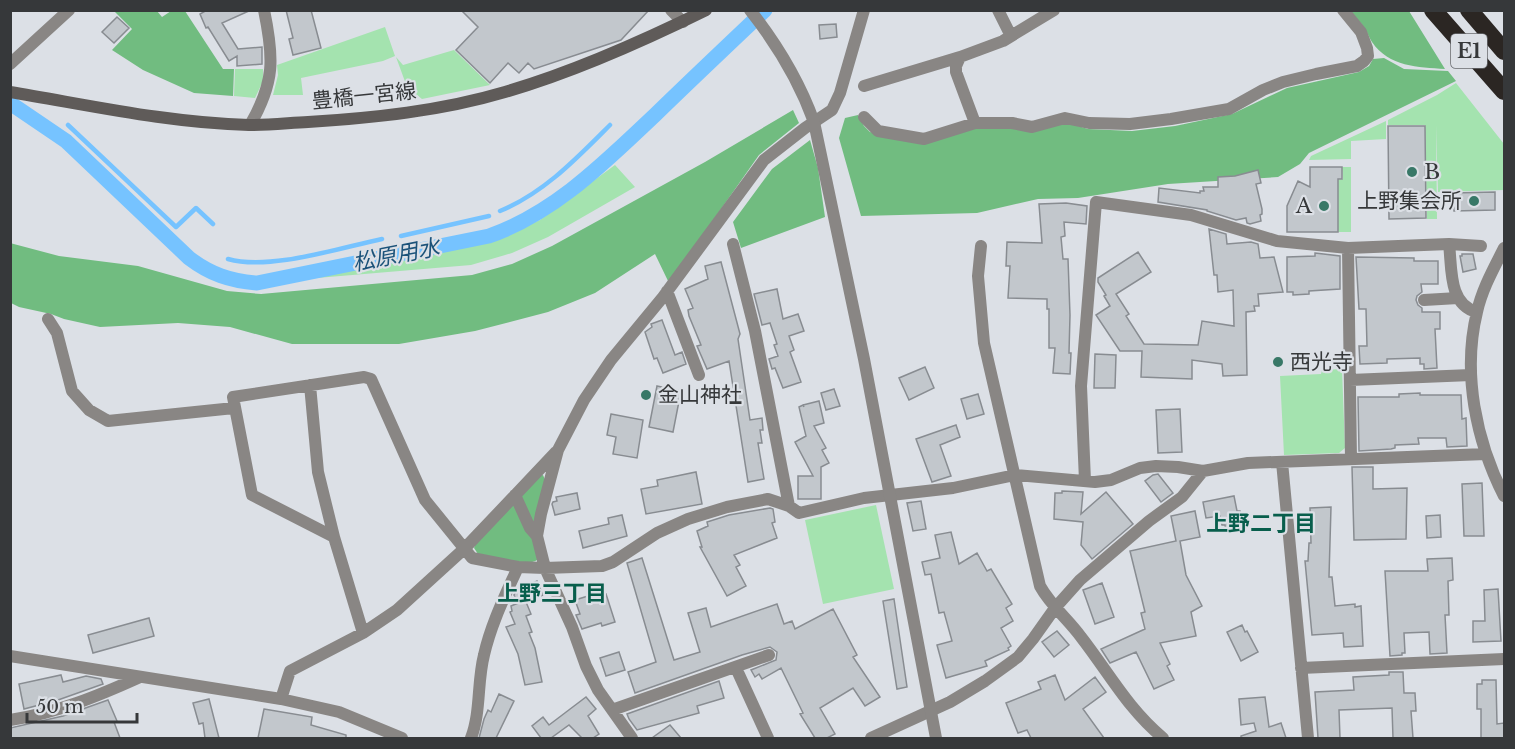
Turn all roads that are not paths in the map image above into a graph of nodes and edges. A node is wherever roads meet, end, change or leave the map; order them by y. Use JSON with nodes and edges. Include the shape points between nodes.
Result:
{"nodes":[{"id":1,"x":69,"y":10,"type":"edge"},
{"id":2,"x":264,"y":10,"type":"edge"},
{"id":3,"x":671,"y":10,"type":"edge"},
{"id":4,"x":706,"y":10,"type":"edge"},
{"id":5,"x":864,"y":10,"type":"edge"},
{"id":6,"x":998,"y":10,"type":"edge"},
{"id":7,"x":1054,"y":10,"type":"edge"},
{"id":8,"x":1343,"y":10,"type":"edge"},
{"id":9,"x":1433,"y":10,"type":"edge"},
{"id":10,"x":1469,"y":10,"type":"edge"},
{"id":11,"x":750,"y":11,"type":"edge"},
{"id":12,"x":683,"y":22,"type":"junction"},
{"id":13,"x":1011,"y":36,"type":"junction"},
{"id":14,"x":1504,"y":51,"type":"edge"},
{"id":15,"x":960,"y":57,"type":"junction"},
{"id":16,"x":10,"y":64,"type":"edge"},
{"id":17,"x":864,"y":86,"type":"dead end"},
{"id":18,"x":1504,"y":91,"type":"edge"},
{"id":19,"x":10,"y":92,"type":"edge"},
{"id":20,"x":864,"y":117,"type":"dead end"},
{"id":21,"x":814,"y":122,"type":"junction"},
{"id":22,"x":975,"y":123,"type":"junction"},
{"id":23,"x":250,"y":125,"type":"junction"},
{"id":24,"x":733,"y":244,"type":"dead end"},
{"id":25,"x":1449,"y":244,"type":"junction"},
{"id":26,"x":981,"y":246,"type":"dead end"},
{"id":27,"x":1481,"y":246,"type":"dead end"},
{"id":28,"x":1348,"y":248,"type":"junction"},
{"id":29,"x":1504,"y":248,"type":"edge"},
{"id":30,"x":667,"y":291,"type":"junction"},
{"id":31,"x":1458,"y":298,"type":"junction"},
{"id":32,"x":1424,"y":300,"type":"dead end"},
{"id":33,"x":1477,"y":312,"type":"junction"},
{"id":34,"x":48,"y":319,"type":"dead end"},
{"id":35,"x":699,"y":375,"type":"dead end"},
{"id":36,"x":1471,"y":375,"type":"junction"},
{"id":37,"x":1350,"y":380,"type":"junction"},
{"id":38,"x":310,"y":385,"type":"junction"},
{"id":39,"x":234,"y":408,"type":"junction"},
{"id":40,"x":558,"y":450,"type":"junction"},
{"id":41,"x":1486,"y":454,"type":"junction"},
{"id":42,"x":1351,"y":459,"type":"junction"},
{"id":43,"x":1282,"y":462,"type":"junction"},
{"id":44,"x":1203,"y":471,"type":"junction"},
{"id":45,"x":1015,"y":475,"type":"junction"},
{"id":46,"x":1085,"y":481,"type":"junction"},
{"id":47,"x":515,"y":495,"type":"junction"},
{"id":48,"x":890,"y":495,"type":"junction"},
{"id":49,"x":1504,"y":496,"type":"edge"},
{"id":50,"x":789,"y":506,"type":"junction"},
{"id":51,"x":537,"y":536,"type":"junction"},
{"id":52,"x":334,"y":537,"type":"junction"},
{"id":53,"x":464,"y":549,"type":"junction"},
{"id":54,"x":518,"y":567,"type":"junction"},
{"id":55,"x":545,"y":568,"type":"junction"},
{"id":56,"x":1055,"y":608,"type":"junction"},
{"id":57,"x":363,"y":633,"type":"junction"},
{"id":58,"x":769,"y":655,"type":"dead end"},
{"id":59,"x":10,"y":656,"type":"edge"},
{"id":60,"x":1504,"y":659,"type":"edge"},
{"id":61,"x":736,"y":668,"type":"junction"},
{"id":62,"x":1301,"y":669,"type":"junction"},
{"id":63,"x":141,"y":676,"type":"junction"},
{"id":64,"x":281,"y":699,"type":"junction"},
{"id":65,"x":612,"y":710,"type":"junction"},
{"id":66,"x":931,"y":710,"type":"junction"},
{"id":67,"x":10,"y":720,"type":"edge"},
{"id":68,"x":402,"y":738,"type":"edge"},
{"id":69,"x":471,"y":738,"type":"edge"},
{"id":70,"x":632,"y":738,"type":"edge"},
{"id":71,"x":768,"y":738,"type":"edge"},
{"id":72,"x":872,"y":738,"type":"edge"},
{"id":73,"x":936,"y":738,"type":"edge"},
{"id":74,"x":1163,"y":738,"type":"edge"},
{"id":75,"x":1308,"y":738,"type":"edge"}],
"edges":[{"from":1,"to":16,"type":"street"},
{"from":2,"to":23,"type":"street","via":[[271,74],[262,105]]},
{"from":3,"to":12,"type":"street"},
{"from":4,"to":12,"type":"main road","name":"豊橋一宮線"},
{"from":5,"to":21,"type":"street","via":[[837,100],[832,110]]},
{"from":6,"to":13,"type":"street"},
{"from":7,"to":13,"type":"street"},
{"from":8,"to":22,"type":"street","via":[[1361,32],[1368,56],[1364,61],[1358,66],[1283,82],[1228,109],[1130,124],[1065,118],[1032,127]]},
{"from":9,"to":18,"type":"highway","number":"E1"},
{"from":10,"to":14,"type":"highway","number":"E1"},
{"from":11,"to":21,"type":"street","via":[[805,96]]},
{"from":12,"to":23,"type":"main road","name":"豊橋一宮線","via":[[614,53],[504,92],[366,119]]},
{"from":13,"to":15,"type":"street"},
{"from":15,"to":17,"type":"street"},
{"from":15,"to":22,"type":"street","via":[[956,72]]},
{"from":19,"to":23,"type":"main road","name":"豊橋一宮線","via":[[202,122]]},
{"from":20,"to":22,"type":"street","via":[[878,131],[924,139]]},
{"from":21,"to":30,"type":"street","via":[[764,160]]},
{"from":21,"to":48,"type":"street"},
{"from":24,"to":50,"type":"street","via":[[755,331]]},
{"from":25,"to":27,"type":"street"},
{"from":25,"to":28,"type":"street"},
{"from":25,"to":31,"type":"street"},
{"from":26,"to":45,"type":"street","via":[[978,276],[984,343]]},
{"from":28,"to":37,"type":"street"},
{"from":28,"to":46,"type":"street","via":[[1276,241],[1191,215],[1096,202],[1081,386]]},
{"from":29,"to":33,"type":"street"},
{"from":30,"to":35,"type":"street"},
{"from":30,"to":40,"type":"street","via":[[605,368]]},
{"from":31,"to":32,"type":"street"},
{"from":31,"to":33,"type":"street","via":[[1469,310]]},
{"from":33,"to":36,"type":"street"},
{"from":34,"to":39,"type":"street","via":[[57,333],[72,392],[89,410],[108,421]]},
{"from":36,"to":37,"type":"street"},
{"from":36,"to":41,"type":"street"},
{"from":37,"to":42,"type":"street"},
{"from":38,"to":39,"type":"street","via":[[233,397]]},
{"from":38,"to":52,"type":"street","via":[[318,472]]},
{"from":38,"to":53,"type":"street","via":[[364,376],[371,379],[424,500]]},
{"from":39,"to":52,"type":"street","via":[[252,495]]},
{"from":40,"to":47,"type":"street"},
{"from":40,"to":51,"type":"street"},
{"from":41,"to":42,"type":"street"},
{"from":41,"to":49,"type":"street"},
{"from":42,"to":43,"type":"street"},
{"from":43,"to":44,"type":"street"},
{"from":43,"to":62,"type":"street"},
{"from":44,"to":46,"type":"street","via":[[1156,466],[1111,480]]},
{"from":44,"to":56,"type":"street","via":[[1182,497],[1080,580]]},
{"from":45,"to":46,"type":"street"},
{"from":45,"to":48,"type":"street","via":[[953,488]]},
{"from":45,"to":56,"type":"street","via":[[1037,576]]},
{"from":47,"to":51,"type":"street"},
{"from":47,"to":53,"type":"street"},
{"from":48,"to":50,"type":"street","via":[[799,513]]},
{"from":48,"to":66,"type":"street"},
{"from":50,"to":55,"type":"street","via":[[768,499],[727,507],[657,533],[602,566]]},
{"from":51,"to":55,"type":"street"},
{"from":52,"to":57,"type":"street"},
{"from":53,"to":54,"type":"street","via":[[472,558]]},
{"from":53,"to":57,"type":"street","via":[[397,610]]},
{"from":54,"to":55,"type":"street"},
{"from":54,"to":69,"type":"street","via":[[483,656]]},
{"from":55,"to":65,"type":"street","via":[[586,666]]},
{"from":56,"to":66,"type":"street","via":[[1018,657],[985,681]]},
{"from":56,"to":74,"type":"street","via":[[1081,636],[1138,716]]},
{"from":57,"to":64,"type":"street","via":[[290,671]]},
{"from":58,"to":61,"type":"street"},
{"from":59,"to":63,"type":"street"},
{"from":60,"to":62,"type":"street"},
{"from":61,"to":65,"type":"street"},
{"from":61,"to":71,"type":"street"},
{"from":62,"to":75,"type":"street"},
{"from":63,"to":64,"type":"street"},
{"from":63,"to":67,"type":"street","via":[[83,702],[35,717]]},
{"from":64,"to":68,"type":"street","via":[[339,712]]},
{"from":65,"to":70,"type":"street"},
{"from":66,"to":72,"type":"street"},
{"from":66,"to":73,"type":"street"}]}
